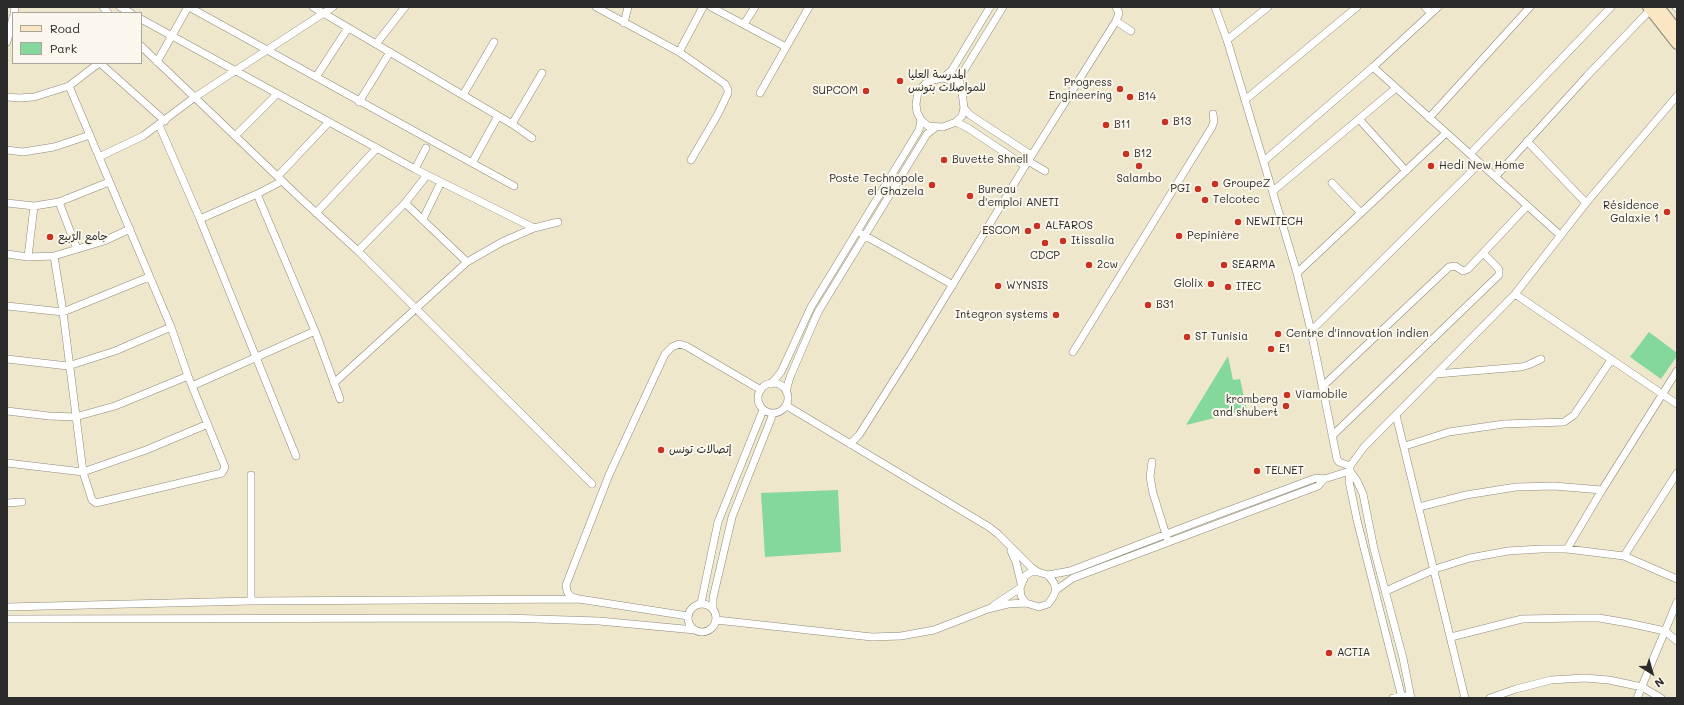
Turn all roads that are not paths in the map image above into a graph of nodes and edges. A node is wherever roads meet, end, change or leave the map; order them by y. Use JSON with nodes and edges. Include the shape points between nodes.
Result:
{"nodes":[{"id":1,"x":120,"y":7,"type":"edge"},
{"id":2,"x":189,"y":7,"type":"edge"},
{"id":3,"x":313,"y":7,"type":"edge"},
{"id":4,"x":333,"y":7,"type":"edge"},
{"id":5,"x":405,"y":7,"type":"edge"},
{"id":6,"x":596,"y":7,"type":"edge"},
{"id":7,"x":628,"y":7,"type":"edge"},
{"id":8,"x":703,"y":7,"type":"edge"},
{"id":9,"x":712,"y":7,"type":"edge"},
{"id":10,"x":755,"y":7,"type":"edge"},
{"id":11,"x":809,"y":7,"type":"edge"},
{"id":12,"x":990,"y":7,"type":"edge"},
{"id":13,"x":1003,"y":7,"type":"edge"},
{"id":14,"x":1116,"y":7,"type":"edge"},
{"id":15,"x":1215,"y":7,"type":"edge"},
{"id":16,"x":1268,"y":7,"type":"edge"},
{"id":17,"x":1357,"y":7,"type":"edge"},
{"id":18,"x":1425,"y":7,"type":"edge"},
{"id":19,"x":1438,"y":7,"type":"edge"},
{"id":20,"x":1530,"y":7,"type":"edge"},
{"id":21,"x":1611,"y":7,"type":"edge"},
{"id":22,"x":1652,"y":8,"type":"edge"},
{"id":23,"x":129,"y":12,"type":"edge"},
{"id":24,"x":324,"y":13,"type":"junction"},
{"id":25,"x":1431,"y":13,"type":"junction"},
{"id":26,"x":142,"y":20,"type":"edge"},
{"id":27,"x":12,"y":21,"type":"edge"},
{"id":28,"x":1116,"y":21,"type":"junction"},
{"id":29,"x":624,"y":23,"type":"junction"},
{"id":30,"x":744,"y":24,"type":"junction"},
{"id":31,"x":348,"y":28,"type":"junction"},
{"id":32,"x":1677,"y":30,"type":"edge"},
{"id":33,"x":1131,"y":31,"type":"dead end"},
{"id":34,"x":172,"y":36,"type":"junction"},
{"id":35,"x":1227,"y":40,"type":"junction"},
{"id":36,"x":7,"y":42,"type":"edge"},
{"id":37,"x":494,"y":42,"type":"dead end"},
{"id":38,"x":376,"y":44,"type":"junction"},
{"id":39,"x":1677,"y":44,"type":"edge"},
{"id":40,"x":142,"y":47,"type":"edge"},
{"id":41,"x":786,"y":47,"type":"junction"},
{"id":42,"x":265,"y":50,"type":"junction"},
{"id":43,"x":390,"y":52,"type":"junction"},
{"id":44,"x":679,"y":52,"type":"junction"},
{"id":45,"x":157,"y":62,"type":"junction"},
{"id":46,"x":98,"y":64,"type":"edge"},
{"id":47,"x":100,"y":64,"type":"edge"},
{"id":48,"x":1373,"y":67,"type":"junction"},
{"id":49,"x":234,"y":70,"type":"junction"},
{"id":50,"x":542,"y":73,"type":"dead end"},
{"id":51,"x":316,"y":77,"type":"junction"},
{"id":52,"x":943,"y":78,"type":"junction"},
{"id":53,"x":69,"y":86,"type":"junction"},
{"id":54,"x":960,"y":88,"type":"junction"},
{"id":55,"x":1396,"y":88,"type":"junction"},
{"id":56,"x":760,"y":93,"type":"dead end"},
{"id":57,"x":277,"y":94,"type":"junction"},
{"id":58,"x":463,"y":95,"type":"junction"},
{"id":59,"x":1677,"y":96,"type":"edge"},
{"id":60,"x":7,"y":97,"type":"edge"},
{"id":61,"x":195,"y":97,"type":"junction"},
{"id":62,"x":1245,"y":100,"type":"junction"},
{"id":63,"x":359,"y":102,"type":"junction"},
{"id":64,"x":964,"y":108,"type":"junction"},
{"id":65,"x":1213,"y":114,"type":"dead end"},
{"id":66,"x":498,"y":116,"type":"junction"},
{"id":67,"x":1429,"y":118,"type":"junction"},
{"id":68,"x":1359,"y":119,"type":"junction"},
{"id":69,"x":921,"y":120,"type":"junction"},
{"id":70,"x":329,"y":122,"type":"junction"},
{"id":71,"x":956,"y":122,"type":"junction"},
{"id":72,"x":162,"y":123,"type":"junction"},
{"id":73,"x":512,"y":124,"type":"junction"},
{"id":74,"x":936,"y":127,"type":"junction"},
{"id":75,"x":1446,"y":133,"type":"junction"},
{"id":76,"x":90,"y":135,"type":"junction"},
{"id":77,"x":235,"y":136,"type":"junction"},
{"id":78,"x":532,"y":138,"type":"dead end"},
{"id":79,"x":1527,"y":141,"type":"junction"},
{"id":80,"x":377,"y":148,"type":"junction"},
{"id":81,"x":426,"y":148,"type":"dead end"},
{"id":82,"x":7,"y":150,"type":"edge"},
{"id":83,"x":1470,"y":154,"type":"junction"},
{"id":84,"x":99,"y":157,"type":"junction"},
{"id":85,"x":690,"y":160,"type":"dead end"},
{"id":86,"x":1028,"y":161,"type":"junction"},
{"id":87,"x":1264,"y":161,"type":"junction"},
{"id":88,"x":472,"y":163,"type":"junction"},
{"id":89,"x":1480,"y":164,"type":"junction"},
{"id":90,"x":415,"y":169,"type":"junction"},
{"id":91,"x":1406,"y":171,"type":"junction"},
{"id":92,"x":1045,"y":172,"type":"dead end"},
{"id":93,"x":427,"y":175,"type":"junction"},
{"id":94,"x":1496,"y":176,"type":"junction"},
{"id":95,"x":280,"y":179,"type":"junction"},
{"id":96,"x":109,"y":182,"type":"junction"},
{"id":97,"x":441,"y":182,"type":"junction"},
{"id":98,"x":1332,"y":183,"type":"dead end"},
{"id":99,"x":514,"y":186,"type":"dead end"},
{"id":100,"x":1273,"y":191,"type":"junction"},
{"id":101,"x":257,"y":194,"type":"junction"},
{"id":102,"x":59,"y":202,"type":"junction"},
{"id":103,"x":7,"y":203,"type":"edge"},
{"id":104,"x":405,"y":203,"type":"junction"},
{"id":105,"x":1586,"y":203,"type":"junction"},
{"id":106,"x":34,"y":206,"type":"junction"},
{"id":107,"x":1527,"y":206,"type":"junction"},
{"id":108,"x":1361,"y":213,"type":"junction"},
{"id":109,"x":316,"y":214,"type":"junction"},
{"id":110,"x":200,"y":219,"type":"junction"},
{"id":111,"x":423,"y":219,"type":"junction"},
{"id":112,"x":558,"y":222,"type":"dead end"},
{"id":113,"x":534,"y":228,"type":"junction"},
{"id":114,"x":130,"y":229,"type":"junction"},
{"id":115,"x":856,"y":231,"type":"junction"},
{"id":116,"x":1560,"y":235,"type":"junction"},
{"id":117,"x":864,"y":236,"type":"junction"},
{"id":118,"x":77,"y":249,"type":"junction"},
{"id":119,"x":358,"y":251,"type":"junction"},
{"id":120,"x":1484,"y":253,"type":"junction"},
{"id":121,"x":7,"y":254,"type":"edge"},
{"id":122,"x":54,"y":256,"type":"junction"},
{"id":123,"x":28,"y":257,"type":"junction"},
{"id":124,"x":467,"y":262,"type":"junction"},
{"id":125,"x":1297,"y":273,"type":"junction"},
{"id":126,"x":149,"y":277,"type":"junction"},
{"id":127,"x":953,"y":285,"type":"junction"},
{"id":128,"x":1514,"y":294,"type":"junction"},
{"id":129,"x":7,"y":306,"type":"edge"},
{"id":130,"x":416,"y":309,"type":"junction"},
{"id":131,"x":63,"y":312,"type":"junction"},
{"id":132,"x":171,"y":327,"type":"junction"},
{"id":133,"x":315,"y":331,"type":"junction"},
{"id":134,"x":1311,"y":331,"type":"junction"},
{"id":135,"x":1073,"y":352,"type":"dead end"},
{"id":136,"x":257,"y":358,"type":"junction"},
{"id":137,"x":7,"y":359,"type":"edge"},
{"id":138,"x":1541,"y":359,"type":"dead end"},
{"id":139,"x":1611,"y":360,"type":"junction"},
{"id":140,"x":68,"y":366,"type":"junction"},
{"id":141,"x":1677,"y":371,"type":"edge"},
{"id":142,"x":1436,"y":374,"type":"junction"},
{"id":143,"x":188,"y":376,"type":"junction"},
{"id":144,"x":334,"y":383,"type":"junction"},
{"id":145,"x":771,"y":384,"type":"junction"},
{"id":146,"x":192,"y":386,"type":"junction"},
{"id":147,"x":1322,"y":387,"type":"junction"},
{"id":148,"x":761,"y":390,"type":"junction"},
{"id":149,"x":786,"y":391,"type":"junction"},
{"id":150,"x":1662,"y":394,"type":"junction"},
{"id":151,"x":340,"y":398,"type":"dead end"},
{"id":152,"x":1677,"y":404,"type":"edge"},
{"id":153,"x":787,"y":406,"type":"junction"},
{"id":154,"x":763,"y":410,"type":"junction"},
{"id":155,"x":7,"y":411,"type":"edge"},
{"id":156,"x":773,"y":414,"type":"junction"},
{"id":157,"x":1396,"y":415,"type":"junction"},
{"id":158,"x":75,"y":417,"type":"junction"},
{"id":159,"x":208,"y":424,"type":"junction"},
{"id":160,"x":1332,"y":436,"type":"junction"},
{"id":161,"x":850,"y":444,"type":"junction"},
{"id":162,"x":1405,"y":446,"type":"junction"},
{"id":163,"x":296,"y":456,"type":"dead end"},
{"id":164,"x":1152,"y":462,"type":"dead end"},
{"id":165,"x":7,"y":463,"type":"edge"},
{"id":166,"x":1350,"y":469,"type":"junction"},
{"id":167,"x":83,"y":472,"type":"junction"},
{"id":168,"x":1677,"y":472,"type":"edge"},
{"id":169,"x":252,"y":475,"type":"dead end"},
{"id":170,"x":1324,"y":479,"type":"junction"},
{"id":171,"x":592,"y":484,"type":"dead end"},
{"id":172,"x":1602,"y":490,"type":"junction"},
{"id":173,"x":22,"y":502,"type":"dead end"},
{"id":174,"x":7,"y":503,"type":"edge"},
{"id":175,"x":1419,"y":507,"type":"junction"},
{"id":176,"x":1203,"y":520,"type":"junction"},
{"id":177,"x":1206,"y":527,"type":"junction"},
{"id":178,"x":1167,"y":538,"type":"junction"},
{"id":179,"x":1010,"y":547,"type":"junction"},
{"id":180,"x":1567,"y":549,"type":"junction"},
{"id":181,"x":1624,"y":556,"type":"junction"},
{"id":182,"x":1435,"y":569,"type":"junction"},
{"id":183,"x":1038,"y":572,"type":"junction"},
{"id":184,"x":1048,"y":575,"type":"junction"},
{"id":185,"x":1677,"y":579,"type":"edge"},
{"id":186,"x":1020,"y":585,"type":"junction"},
{"id":187,"x":1056,"y":590,"type":"junction"},
{"id":188,"x":1386,"y":591,"type":"junction"},
{"id":189,"x":579,"y":599,"type":"junction"},
{"id":190,"x":251,"y":601,"type":"junction"},
{"id":191,"x":1677,"y":602,"type":"edge"},
{"id":192,"x":701,"y":603,"type":"junction"},
{"id":193,"x":1026,"y":603,"type":"junction"},
{"id":194,"x":7,"y":607,"type":"edge"},
{"id":195,"x":713,"y":608,"type":"junction"},
{"id":196,"x":988,"y":609,"type":"junction"},
{"id":197,"x":688,"y":616,"type":"junction"},
{"id":198,"x":7,"y":618,"type":"edge"},
{"id":199,"x":716,"y":620,"type":"junction"},
{"id":200,"x":695,"y":630,"type":"junction"},
{"id":201,"x":1665,"y":631,"type":"junction"},
{"id":202,"x":1451,"y":637,"type":"junction"},
{"id":203,"x":1677,"y":641,"type":"edge"},
{"id":204,"x":1642,"y":687,"type":"junction"},
{"id":205,"x":1402,"y":697,"type":"edge"},
{"id":206,"x":1411,"y":697,"type":"edge"},
{"id":207,"x":1392,"y":698,"type":"edge"},
{"id":208,"x":1465,"y":698,"type":"edge"},
{"id":209,"x":1490,"y":698,"type":"edge"},
{"id":210,"x":1637,"y":698,"type":"edge"},
{"id":211,"x":1662,"y":698,"type":"edge"}],
"edges":[{"from":1,"to":23,"type":"street"},
{"from":2,"to":34,"type":"street"},
{"from":2,"to":42,"type":"street"},
{"from":3,"to":24,"type":"street"},
{"from":4,"to":24,"type":"street"},
{"from":5,"to":38,"type":"street"},
{"from":6,"to":29,"type":"street"},
{"from":7,"to":29,"type":"street"},
{"from":8,"to":44,"type":"street"},
{"from":9,"to":30,"type":"street"},
{"from":10,"to":30,"type":"street"},
{"from":11,"to":41,"type":"street"},
{"from":12,"to":52,"type":"street","via":[[952,70]]},
{"from":13,"to":54,"type":"street","via":[[960,77]]},
{"from":14,"to":28,"type":"street","via":[[1119,13]]},
{"from":15,"to":35,"type":"street"},
{"from":16,"to":35,"type":"street"},
{"from":17,"to":62,"type":"street"},
{"from":18,"to":25,"type":"street"},
{"from":19,"to":25,"type":"street"},
{"from":20,"to":67,"type":"street"},
{"from":21,"to":83,"type":"street"},
{"from":22,"to":32,"type":"street"},
{"from":22,"to":39,"type":"street"},
{"from":22,"to":79,"type":"street"},
{"from":24,"to":31,"type":"street"},
{"from":24,"to":42,"type":"street"},
{"from":25,"to":48,"type":"street"},
{"from":26,"to":34,"type":"street"},
{"from":27,"to":36,"type":"street"},
{"from":28,"to":33,"type":"street"},
{"from":28,"to":86,"type":"street"},
{"from":29,"to":44,"type":"street"},
{"from":30,"to":41,"type":"street"},
{"from":31,"to":38,"type":"street"},
{"from":31,"to":51,"type":"street"},
{"from":34,"to":45,"type":"street"},
{"from":34,"to":49,"type":"street"},
{"from":35,"to":62,"type":"street"},
{"from":37,"to":58,"type":"street"},
{"from":38,"to":43,"type":"street"},
{"from":40,"to":45,"type":"street"},
{"from":41,"to":56,"type":"street"},
{"from":42,"to":49,"type":"street"},
{"from":42,"to":51,"type":"street"},
{"from":43,"to":58,"type":"street"},
{"from":43,"to":63,"type":"street"},
{"from":44,"to":85,"type":"street","via":[[725,84],[728,90],[718,114]]},
{"from":45,"to":61,"type":"street"},
{"from":46,"to":53,"type":"street"},
{"from":47,"to":72,"type":"street"},
{"from":48,"to":55,"type":"street"},
{"from":48,"to":87,"type":"street"},
{"from":49,"to":57,"type":"street"},
{"from":49,"to":61,"type":"street"},
{"from":50,"to":73,"type":"street"},
{"from":51,"to":63,"type":"street"},
{"from":52,"to":54,"type":"street","via":[[953,81]]},
{"from":52,"to":69,"type":"street","via":[[933,80],[918,92],[916,104]]},
{"from":53,"to":60,"type":"street","via":[[34,97]]},
{"from":53,"to":76,"type":"street"},
{"from":54,"to":64,"type":"street"},
{"from":55,"to":67,"type":"street"},
{"from":55,"to":68,"type":"street"},
{"from":57,"to":70,"type":"street"},
{"from":57,"to":77,"type":"street"},
{"from":58,"to":66,"type":"street"},
{"from":59,"to":105,"type":"street"},
{"from":61,"to":72,"type":"street"},
{"from":61,"to":77,"type":"street"},
{"from":62,"to":87,"type":"street"},
{"from":63,"to":88,"type":"street"},
{"from":64,"to":71,"type":"street","via":[[962,116]]},
{"from":64,"to":86,"type":"street"},
{"from":65,"to":135,"type":"street","via":[[1212,127]]},
{"from":66,"to":73,"type":"street"},
{"from":66,"to":88,"type":"street"},
{"from":67,"to":75,"type":"street"},
{"from":68,"to":91,"type":"street"},
{"from":68,"to":100,"type":"street"},
{"from":69,"to":74,"type":"street","via":[[928,126]]},
{"from":69,"to":115,"type":"street","via":[[919,130]]},
{"from":70,"to":80,"type":"street"},
{"from":70,"to":95,"type":"street"},
{"from":71,"to":74,"type":"street","via":[[943,128]]},
{"from":71,"to":86,"type":"street"},
{"from":72,"to":84,"type":"street","via":[[131,143]]},
{"from":72,"to":110,"type":"street"},
{"from":73,"to":78,"type":"street"},
{"from":74,"to":117,"type":"street","via":[[927,134]]},
{"from":75,"to":83,"type":"street"},
{"from":75,"to":91,"type":"street"},
{"from":76,"to":82,"type":"street","via":[[54,147],[24,152]]},
{"from":76,"to":84,"type":"street"},
{"from":77,"to":95,"type":"street"},
{"from":79,"to":94,"type":"street"},
{"from":79,"to":105,"type":"street"},
{"from":80,"to":90,"type":"street"},
{"from":80,"to":109,"type":"street"},
{"from":81,"to":90,"type":"street"},
{"from":83,"to":89,"type":"street"},
{"from":84,"to":96,"type":"street"},
{"from":86,"to":92,"type":"street"},
{"from":86,"to":127,"type":"street"},
{"from":87,"to":100,"type":"street"},
{"from":88,"to":99,"type":"street"},
{"from":89,"to":94,"type":"street"},
{"from":89,"to":134,"type":"street"},
{"from":90,"to":93,"type":"street"},
{"from":91,"to":108,"type":"street"},
{"from":93,"to":97,"type":"street"},
{"from":93,"to":104,"type":"street"},
{"from":94,"to":107,"type":"street"},
{"from":95,"to":101,"type":"street"},
{"from":95,"to":109,"type":"street"},
{"from":96,"to":102,"type":"street"},
{"from":96,"to":114,"type":"street"},
{"from":97,"to":111,"type":"street"},
{"from":97,"to":113,"type":"street"},
{"from":98,"to":108,"type":"street"},
{"from":100,"to":125,"type":"street"},
{"from":101,"to":110,"type":"street"},
{"from":101,"to":133,"type":"street"},
{"from":102,"to":106,"type":"street"},
{"from":102,"to":118,"type":"street"},
{"from":103,"to":106,"type":"street"},
{"from":104,"to":111,"type":"street"},
{"from":104,"to":119,"type":"street"},
{"from":105,"to":116,"type":"street"},
{"from":106,"to":123,"type":"street"},
{"from":107,"to":116,"type":"street"},
{"from":107,"to":120,"type":"street"},
{"from":108,"to":125,"type":"street"},
{"from":109,"to":119,"type":"street"},
{"from":110,"to":136,"type":"street"},
{"from":111,"to":124,"type":"street"},
{"from":112,"to":113,"type":"street"},
{"from":113,"to":124,"type":"street"},
{"from":114,"to":118,"type":"street","via":[[104,241]]},
{"from":114,"to":126,"type":"street"},
{"from":115,"to":117,"type":"street"},
{"from":115,"to":145,"type":"street","via":[[811,307],[781,372]]},
{"from":116,"to":128,"type":"street"},
{"from":117,"to":127,"type":"street"},
{"from":117,"to":149,"type":"street","via":[[818,312]]},
{"from":118,"to":122,"type":"street"},
{"from":119,"to":130,"type":"street"},
{"from":120,"to":147,"type":"street","via":[[1465,270],[1449,267]]},
{"from":120,"to":160,"type":"street","via":[[1497,267],[1499,275]]},
{"from":121,"to":123,"type":"street"},
{"from":122,"to":123,"type":"street"},
{"from":122,"to":131,"type":"street"},
{"from":124,"to":130,"type":"street"},
{"from":125,"to":134,"type":"street"},
{"from":126,"to":131,"type":"street"},
{"from":126,"to":132,"type":"street"},
{"from":127,"to":161,"type":"street","via":[[859,434]]},
{"from":128,"to":139,"type":"street"},
{"from":128,"to":142,"type":"street"},
{"from":129,"to":131,"type":"street"},
{"from":130,"to":144,"type":"street"},
{"from":130,"to":171,"type":"street"},
{"from":131,"to":140,"type":"street"},
{"from":132,"to":140,"type":"street","via":[[115,351]]},
{"from":132,"to":143,"type":"street"},
{"from":133,"to":136,"type":"street"},
{"from":133,"to":144,"type":"street"},
{"from":134,"to":147,"type":"street"},
{"from":136,"to":146,"type":"street"},
{"from":136,"to":163,"type":"street"},
{"from":137,"to":140,"type":"street"},
{"from":138,"to":142,"type":"street","via":[[1521,367]]},
{"from":139,"to":150,"type":"street"},
{"from":139,"to":162,"type":"street","via":[[1574,416],[1564,422],[1504,424],[1449,432]]},
{"from":140,"to":158,"type":"street"},
{"from":141,"to":150,"type":"street"},
{"from":142,"to":157,"type":"street"},
{"from":143,"to":146,"type":"street"},
{"from":143,"to":158,"type":"street","via":[[115,406]]},
{"from":144,"to":151,"type":"street"},
{"from":145,"to":148,"type":"street"},
{"from":145,"to":149,"type":"street","via":[[782,386]]},
{"from":146,"to":159,"type":"street"},
{"from":147,"to":160,"type":"street"},
{"from":148,"to":154,"type":"street","via":[[758,400]]},
{"from":148,"to":189,"type":"street","via":[[686,346],[679,344],[665,354],[609,475],[566,585],[571,596]]},
{"from":149,"to":153,"type":"street","via":[[789,397]]},
{"from":150,"to":152,"type":"street"},
{"from":150,"to":172,"type":"street"},
{"from":153,"to":156,"type":"street"},
{"from":153,"to":161,"type":"street"},
{"from":154,"to":156,"type":"street"},
{"from":154,"to":192,"type":"street","via":[[718,522]]},
{"from":155,"to":158,"type":"street"},
{"from":156,"to":195,"type":"street","via":[[732,517],[713,598]]},
{"from":157,"to":162,"type":"street"},
{"from":157,"to":166,"type":"street","via":[[1364,447]]},
{"from":158,"to":167,"type":"street"},
{"from":159,"to":167,"type":"street","via":[[146,450]]},
{"from":159,"to":167,"type":"street","via":[[225,467],[218,475],[96,503],[92,500]]},
{"from":160,"to":166,"type":"street","via":[[1337,460]]},
{"from":161,"to":179,"type":"street","via":[[989,527]]},
{"from":162,"to":175,"type":"street"},
{"from":164,"to":178,"type":"street","via":[[1152,485]]},
{"from":165,"to":167,"type":"street"},
{"from":166,"to":170,"type":"street"},
{"from":166,"to":188,"type":"street","via":[[1360,487]]},
{"from":166,"to":205,"type":"street","via":[[1350,488],[1357,520]]},
{"from":168,"to":181,"type":"street"},
{"from":169,"to":190,"type":"street"},
{"from":170,"to":176,"type":"street","via":[[1316,478]]},
{"from":170,"to":177,"type":"street","via":[[1318,486]]},
{"from":172,"to":175,"type":"street","via":[[1554,486],[1516,487],[1466,495]]},
{"from":172,"to":180,"type":"street"},
{"from":173,"to":174,"type":"street"},
{"from":175,"to":182,"type":"street"},
{"from":176,"to":177,"type":"street"},
{"from":176,"to":178,"type":"street"},
{"from":177,"to":178,"type":"street"},
{"from":178,"to":184,"type":"street","via":[[1070,571]]},
{"from":178,"to":187,"type":"street","via":[[1073,578]]},
{"from":179,"to":183,"type":"street"},
{"from":179,"to":186,"type":"street"},
{"from":180,"to":181,"type":"street"},
{"from":180,"to":182,"type":"street","via":[[1508,551],[1470,558]]},
{"from":181,"to":185,"type":"street"},
{"from":182,"to":188,"type":"street"},
{"from":182,"to":202,"type":"street"},
{"from":183,"to":184,"type":"street"},
{"from":183,"to":186,"type":"street","via":[[1031,572],[1025,576]]},
{"from":184,"to":187,"type":"street"},
{"from":186,"to":193,"type":"street"},
{"from":186,"to":196,"type":"street"},
{"from":187,"to":193,"type":"street","via":[[1048,604],[1039,607]]},
{"from":188,"to":206,"type":"street"},
{"from":189,"to":190,"type":"street"},
{"from":189,"to":197,"type":"street"},
{"from":190,"to":194,"type":"street"},
{"from":191,"to":201,"type":"street"},
{"from":192,"to":195,"type":"street"},
{"from":192,"to":197,"type":"street","via":[[695,606]]},
{"from":193,"to":196,"type":"street"},
{"from":195,"to":199,"type":"street"},
{"from":196,"to":199,"type":"street","via":[[934,630],[900,636],[872,637]]},
{"from":197,"to":200,"type":"street","via":[[691,627]]},
{"from":198,"to":200,"type":"street","via":[[506,618],[599,620]]},
{"from":199,"to":200,"type":"street","via":[[713,627],[707,631]]},
{"from":201,"to":202,"type":"street","via":[[1599,618],[1554,618],[1522,620]]},
{"from":201,"to":203,"type":"street"},
{"from":201,"to":204,"type":"street"},
{"from":202,"to":208,"type":"street"},
{"from":204,"to":209,"type":"street","via":[[1584,678],[1551,680]]},
{"from":204,"to":210,"type":"street"},
{"from":204,"to":211,"type":"street"},
{"from":205,"to":206,"type":"street"},
{"from":205,"to":207,"type":"street"}]}
